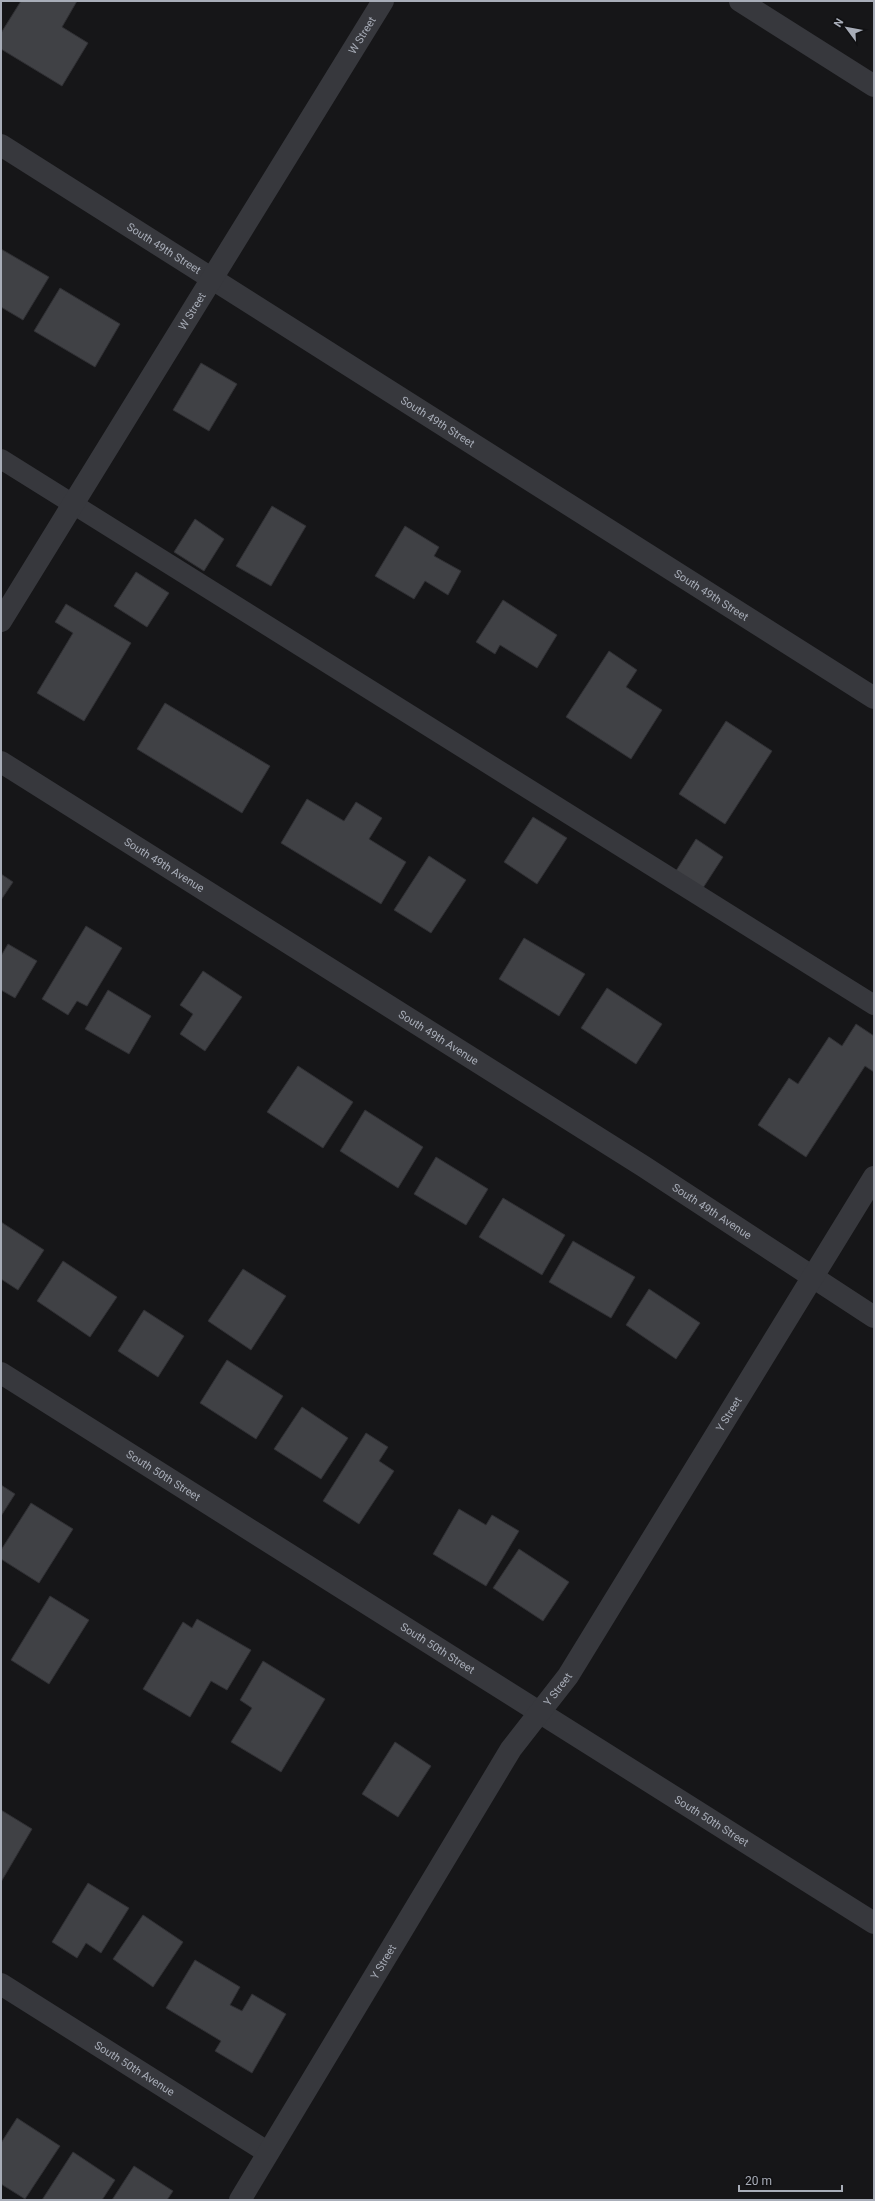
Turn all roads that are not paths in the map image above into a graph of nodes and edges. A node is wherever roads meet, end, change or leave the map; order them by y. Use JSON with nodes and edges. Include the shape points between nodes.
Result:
{"nodes":[{"id":1,"x":383,"y":1,"type":"edge"},
{"id":2,"x":740,"y":1,"type":"edge"},
{"id":3,"x":874,"y":86,"type":"edge"},
{"id":4,"x":1,"y":145,"type":"edge"},
{"id":5,"x":213,"y":279,"type":"junction"},
{"id":6,"x":1,"y":459,"type":"edge"},
{"id":7,"x":73,"y":505,"type":"junction"},
{"id":8,"x":1,"y":621,"type":"edge"},
{"id":9,"x":874,"y":698,"type":"edge"},
{"id":10,"x":1,"y":762,"type":"edge"},
{"id":11,"x":874,"y":1005,"type":"edge"},
{"id":12,"x":874,"y":1177,"type":"edge"},
{"id":13,"x":813,"y":1276,"type":"junction"},
{"id":14,"x":874,"y":1317,"type":"edge"},
{"id":15,"x":1,"y":1373,"type":"edge"},
{"id":16,"x":539,"y":1713,"type":"junction"},
{"id":17,"x":874,"y":1923,"type":"edge"},
{"id":18,"x":1,"y":1984,"type":"edge"},
{"id":19,"x":267,"y":2152,"type":"junction"},
{"id":20,"x":240,"y":2200,"type":"edge"}],
"edges":[{"from":1,"to":5,"type":"street","name":"W Street"},
{"from":2,"to":3,"type":"street"},
{"from":4,"to":5,"type":"street","name":"South 49th Street"},
{"from":5,"to":7,"type":"street","name":"W Street"},
{"from":5,"to":9,"type":"street","name":"South 49th Street"},
{"from":6,"to":7,"type":"lane"},
{"from":7,"to":8,"type":"street","name":"W Street"},
{"from":7,"to":11,"type":"lane"},
{"from":10,"to":13,"type":"street","name":"South 49th Avenue","via":[[643,1166]]},
{"from":12,"to":13,"type":"street","name":"Y Street"},
{"from":13,"to":14,"type":"street","name":"South 49th Avenue"},
{"from":13,"to":16,"type":"street","name":"Y Street","via":[[568,1676]]},
{"from":15,"to":16,"type":"street","name":"South 50th Street"},
{"from":16,"to":17,"type":"street","name":"South 50th Street"},
{"from":16,"to":19,"type":"street","name":"Y Street","via":[[511,1749]]},
{"from":18,"to":19,"type":"street","name":"South 50th Avenue"},
{"from":19,"to":20,"type":"street","name":"Y Street"}]}
